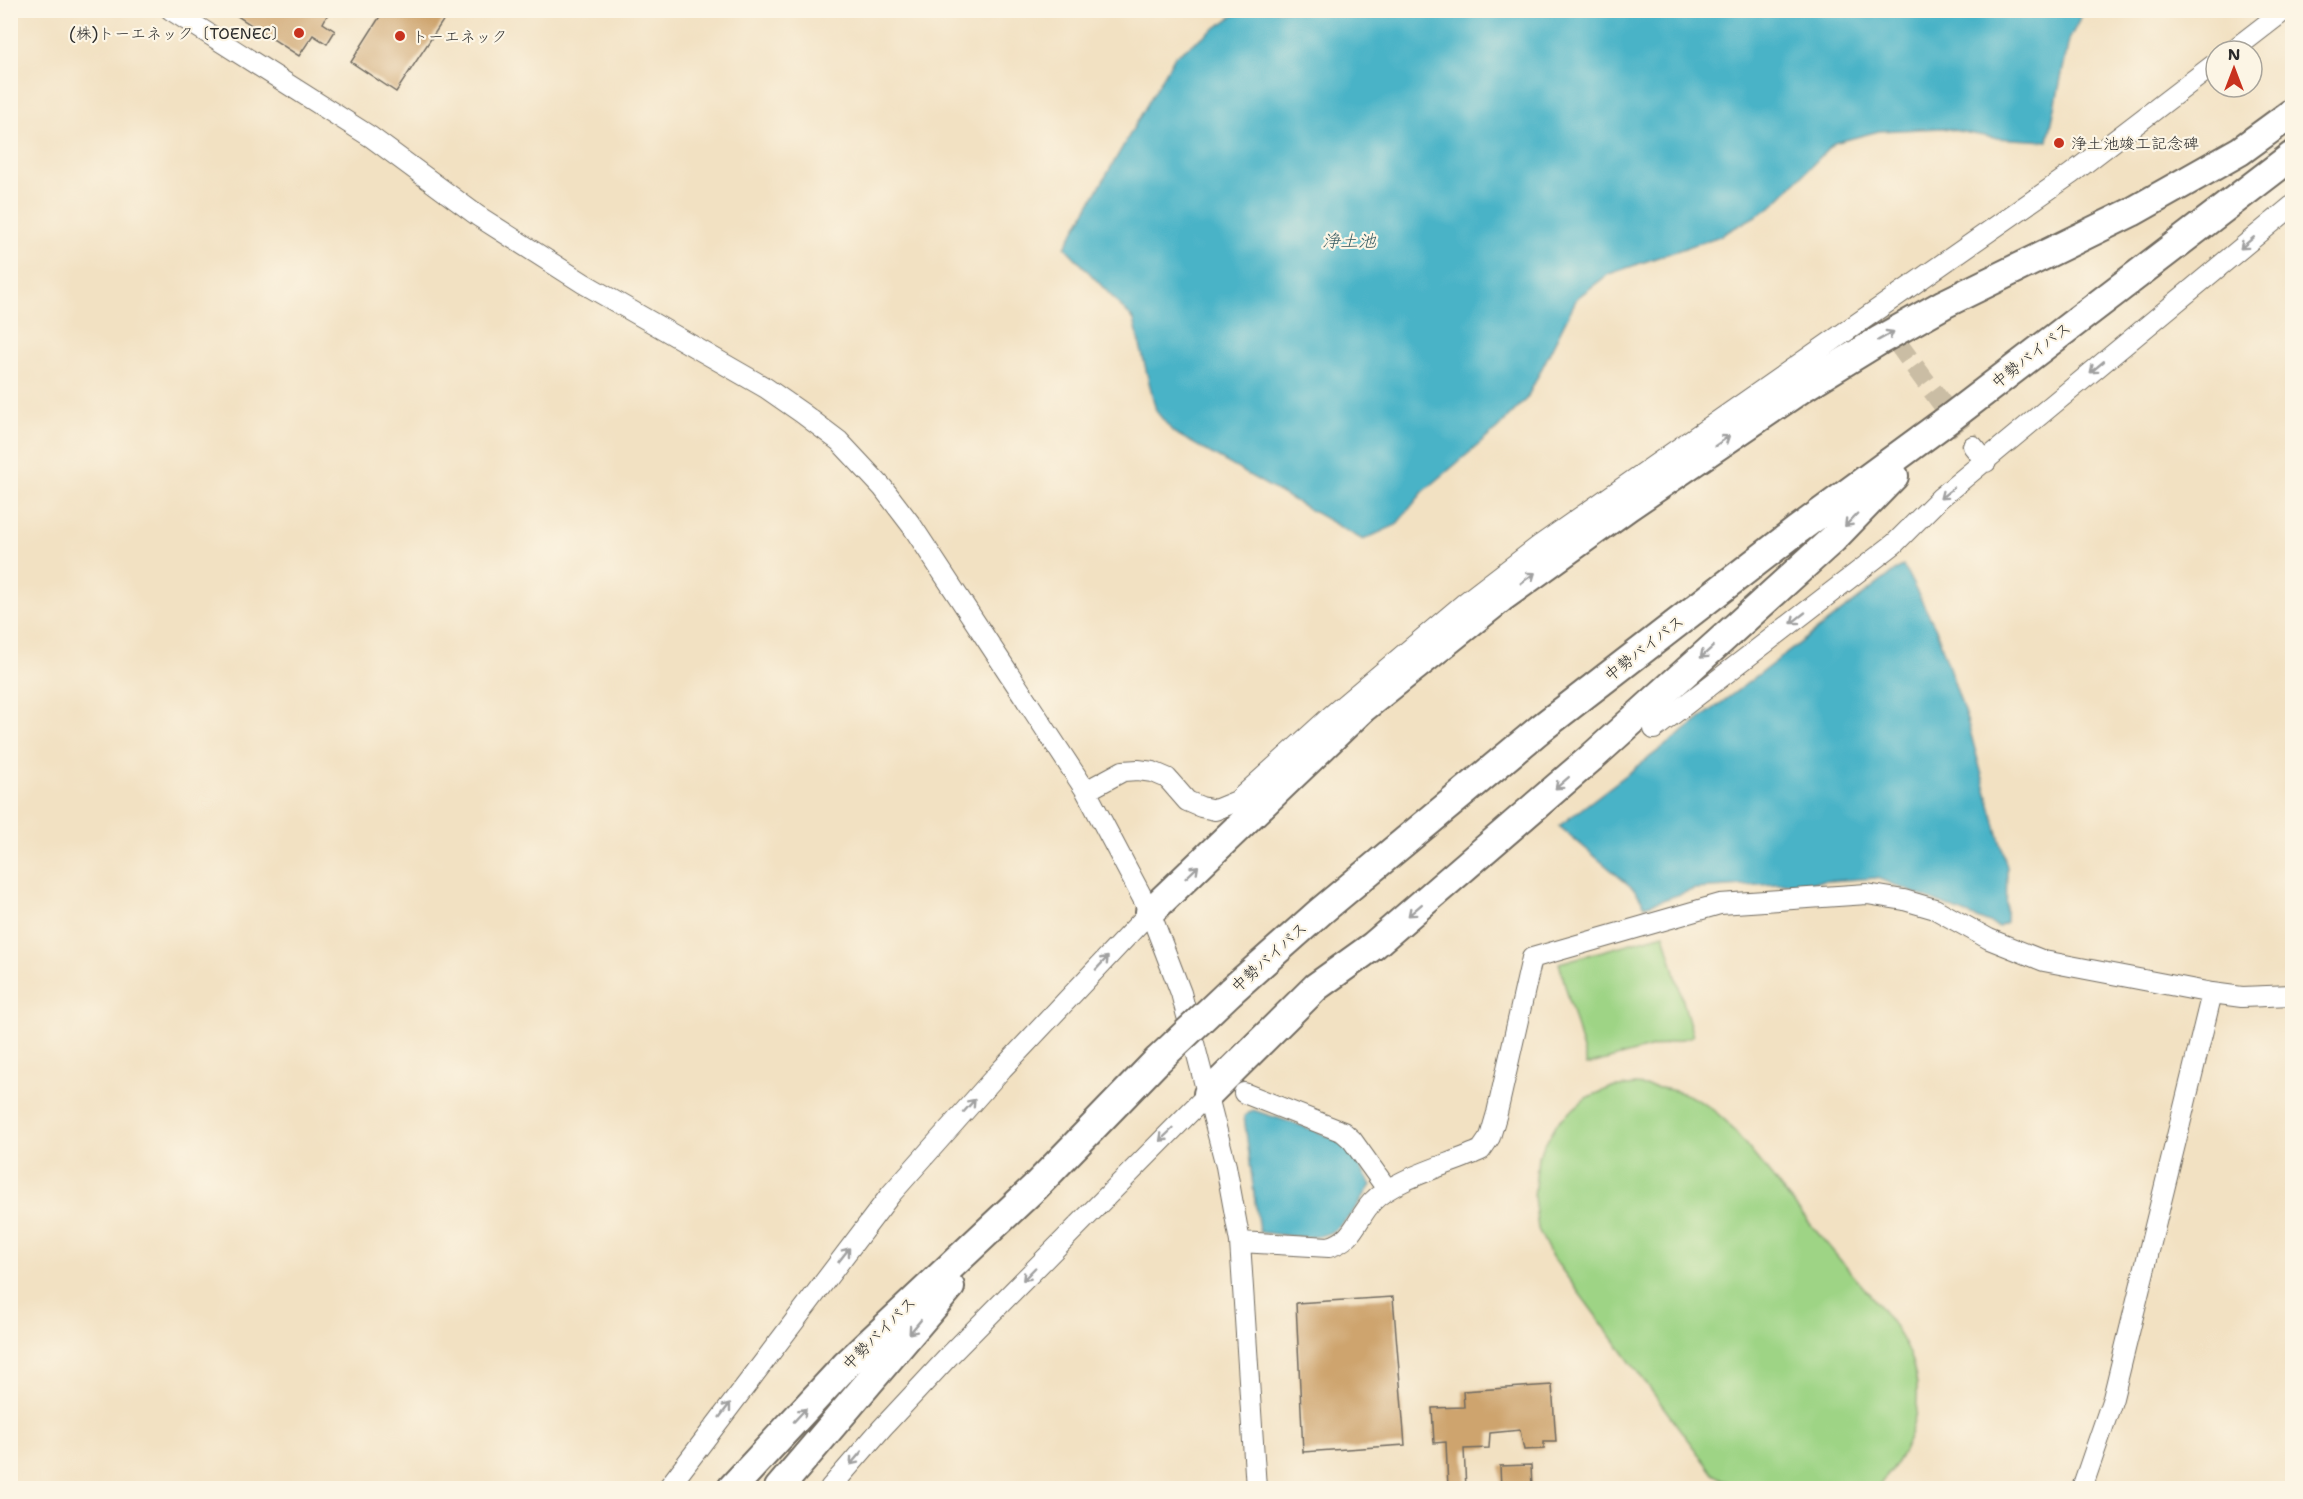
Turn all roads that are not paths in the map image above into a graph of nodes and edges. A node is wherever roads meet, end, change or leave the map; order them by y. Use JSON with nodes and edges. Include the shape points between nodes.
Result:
{"nodes":[{"id":1,"x":171,"y":10,"type":"edge"},
{"id":2,"x":2287,"y":16,"type":"edge"},
{"id":3,"x":2251,"y":39,"type":"edge"},
{"id":4,"x":2204,"y":72,"type":"edge"},
{"id":5,"x":2292,"y":113,"type":"edge"},
{"id":6,"x":2292,"y":156,"type":"edge"},
{"id":7,"x":2292,"y":206,"type":"edge"},
{"id":8,"x":1950,"y":418,"type":"junction"},
{"id":9,"x":1654,"y":729,"type":"dead end"},
{"id":10,"x":1086,"y":791,"type":"junction"},
{"id":11,"x":1150,"y":912,"type":"junction"},
{"id":12,"x":2212,"y":993,"type":"junction"},
{"id":13,"x":2292,"y":996,"type":"edge"},
{"id":14,"x":1244,"y":1093,"type":"dead end"},
{"id":15,"x":1208,"y":1094,"type":"junction"},
{"id":16,"x":1035,"y":1187,"type":"junction"},
{"id":17,"x":1387,"y":1189,"type":"junction"},
{"id":18,"x":1240,"y":1242,"type":"junction"},
{"id":19,"x":668,"y":1488,"type":"edge"},
{"id":20,"x":732,"y":1488,"type":"edge"},
{"id":21,"x":779,"y":1488,"type":"edge"},
{"id":22,"x":830,"y":1488,"type":"edge"},
{"id":23,"x":1256,"y":1488,"type":"edge"},
{"id":24,"x":2082,"y":1488,"type":"edge"}],
"edges":[{"from":1,"to":10,"type":"street","via":[[352,125],[478,216],[583,283],[766,388],[839,441],[912,526]]},
{"from":2,"to":3,"type":"street"},
{"from":4,"to":10,"type":"street","via":[[2071,174],[1876,314],[1539,546],[1332,715],[1237,801],[1215,810],[1201,807],[1187,801],[1167,778],[1138,770],[1123,771]]},
{"from":11,"to":5,"type":"highway","one_way":true,"via":[[1363,708],[1501,598],[1629,506],[1805,386],[1880,340],[1944,304],[2133,212],[2240,151]]},
{"from":6,"to":8,"type":"highway","name":"中勢バイパス"},
{"from":7,"to":9,"type":"street","one_way":true,"via":[[1979,454],[1894,544]]},
{"from":8,"to":15,"type":"highway","one_way":true,"via":[[1833,539],[1591,758],[1373,946],[1316,987]]},
{"from":8,"to":16,"type":"highway","name":"中勢バイパス","bridge":true,"via":[[1796,531],[1540,729],[1320,912],[1157,1061]]},
{"from":10,"to":11,"type":"street"},
{"from":11,"to":15,"type":"street","via":[[1181,993]]},
{"from":19,"to":11,"type":"street","one_way":true,"via":[[891,1194]]},
{"from":12,"to":13,"type":"street"},
{"from":12,"to":17,"type":"street","via":[[2044,962],[1996,943],[1935,909],[1904,900],[1867,894],[1720,904],[1532,958],[1490,1137],[1481,1150]]},
{"from":12,"to":24,"type":"street","via":[[2113,1398]]},
{"from":14,"to":17,"type":"street","via":[[1343,1132]]},
{"from":15,"to":18,"type":"street"},
{"from":15,"to":22,"type":"street","one_way":true,"via":[[951,1354]]},
{"from":20,"to":16,"type":"highway","name":"中勢バイパス","one_way":true,"via":[[846,1365]]},
{"from":16,"to":21,"type":"highway","name":"中勢バイパス","one_way":true},
{"from":17,"to":18,"type":"street","via":[[1371,1203],[1353,1233],[1329,1247]]},
{"from":18,"to":23,"type":"street"}]}
